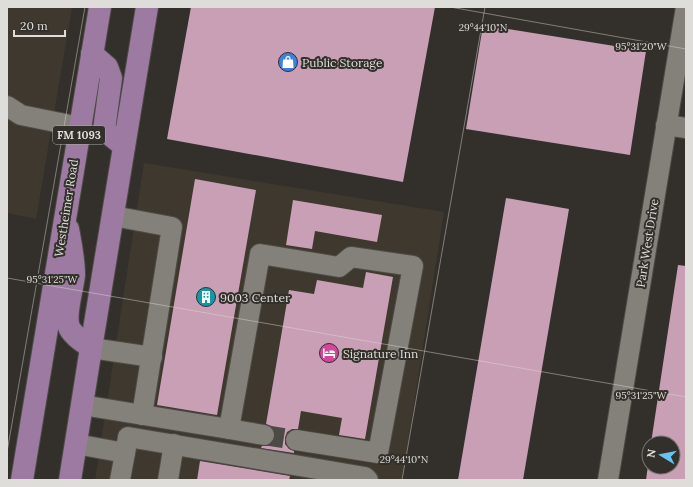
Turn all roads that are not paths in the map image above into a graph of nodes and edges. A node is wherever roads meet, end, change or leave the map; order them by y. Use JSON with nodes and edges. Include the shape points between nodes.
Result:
{"nodes":[{"id":1,"x":100,"y":7,"type":"edge"},
{"id":2,"x":147,"y":7,"type":"edge"},
{"id":3,"x":686,"y":7,"type":"edge"},
{"id":4,"x":92,"y":54,"type":"junction"},
{"id":5,"x":7,"y":106,"type":"edge"},
{"id":6,"x":666,"y":125,"type":"junction"},
{"id":7,"x":80,"y":127,"type":"junction"},
{"id":8,"x":686,"y":128,"type":"edge"},
{"id":9,"x":124,"y":146,"type":"junction"},
{"id":10,"x":65,"y":216,"type":"junction"},
{"id":11,"x":113,"y":216,"type":"junction"},
{"id":12,"x":91,"y":348,"type":"junction"},
{"id":13,"x":152,"y":357,"type":"junction"},
{"id":14,"x":82,"y":405,"type":"junction"},
{"id":15,"x":142,"y":415,"type":"junction"},
{"id":16,"x":229,"y":430,"type":"junction"},
{"id":17,"x":264,"y":435,"type":"tunnel mouth"},
{"id":18,"x":296,"y":440,"type":"tunnel mouth"},
{"id":19,"x":76,"y":444,"type":"junction"},
{"id":20,"x":174,"y":444,"type":"junction"},
{"id":21,"x":125,"y":453,"type":"junction"},
{"id":22,"x":22,"y":480,"type":"edge"},
{"id":23,"x":70,"y":480,"type":"edge"},
{"id":24,"x":120,"y":480,"type":"edge"},
{"id":25,"x":168,"y":480,"type":"edge"},
{"id":26,"x":368,"y":480,"type":"edge"},
{"id":27,"x":608,"y":480,"type":"edge"}],
"edges":[{"from":1,"to":4,"type":"main road","name":"Westheimer Road","number":"FM 1093"},
{"from":2,"to":9,"type":"main road"},
{"from":3,"to":6,"type":"street","name":"Park West Drive"},
{"from":4,"to":7,"type":"main road","name":"Westheimer Road","number":"FM 1093"},
{"from":4,"to":9,"type":"main road","via":[[107,67],[111,78],[104,130]]},
{"from":5,"to":7,"type":"street","via":[[21,115]]},
{"from":6,"to":8,"type":"street"},
{"from":6,"to":27,"type":"street","name":"Park West Drive"},
{"from":7,"to":10,"type":"main road","name":"Westheimer Road","number":"FM 1093"},
{"from":9,"to":11,"type":"main road"},
{"from":10,"to":12,"type":"main road","via":[[74,265],[68,325],[71,331]]},
{"from":10,"to":22,"type":"main road","name":"Westheimer Road","number":"FM 1093"},
{"from":11,"to":12,"type":"main road"},
{"from":11,"to":13,"type":"street","via":[[172,227]]},
{"from":12,"to":13,"type":"street"},
{"from":12,"to":14,"type":"main road"},
{"from":13,"to":15,"type":"street"},
{"from":14,"to":15,"type":"street"},
{"from":14,"to":19,"type":"main road"},
{"from":15,"to":16,"type":"street"},
{"from":16,"to":17,"type":"street"},
{"from":16,"to":18,"type":"street","via":[[260,254],[339,267],[351,257],[413,266],[378,453]]},
{"from":19,"to":21,"type":"street"},
{"from":19,"to":23,"type":"main road"},
{"from":20,"to":21,"type":"street","via":[[128,437]]},
{"from":20,"to":25,"type":"street"},
{"from":20,"to":26,"type":"street","via":[[365,477]]},
{"from":21,"to":24,"type":"street"}]}
